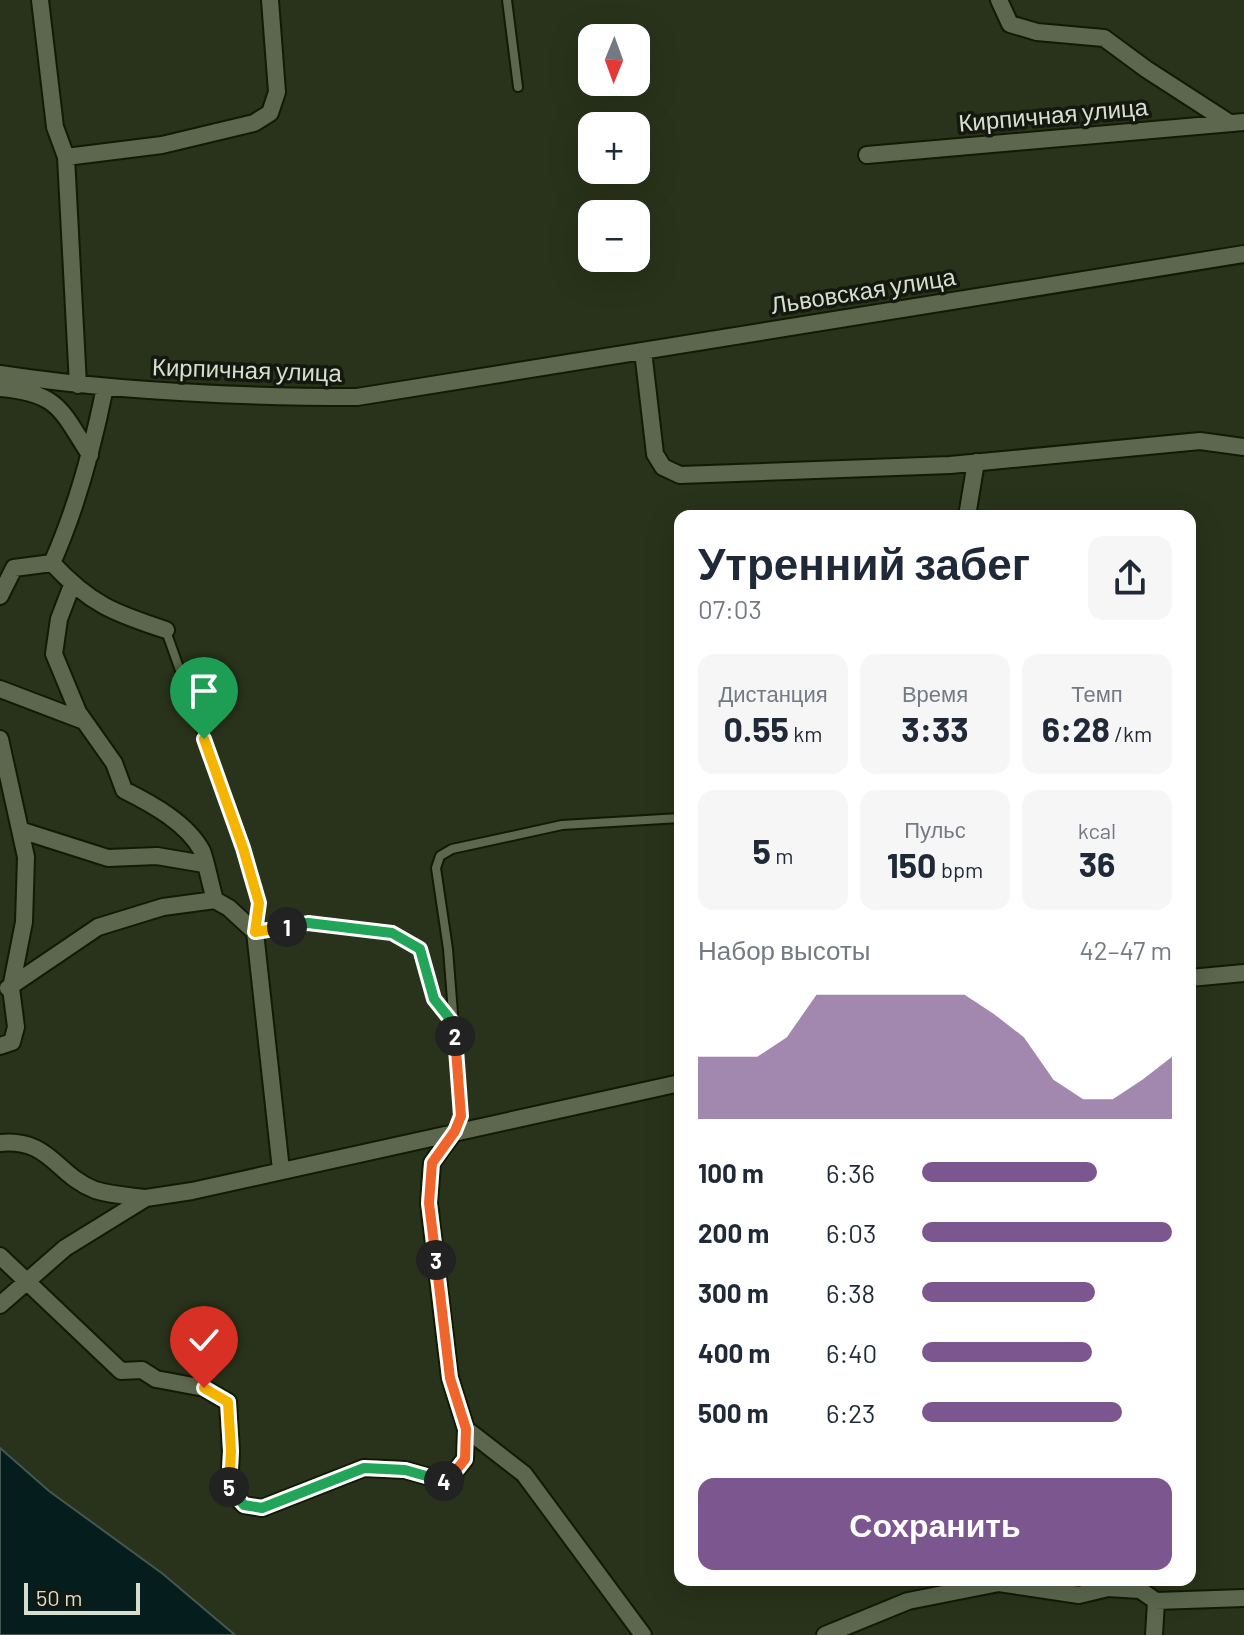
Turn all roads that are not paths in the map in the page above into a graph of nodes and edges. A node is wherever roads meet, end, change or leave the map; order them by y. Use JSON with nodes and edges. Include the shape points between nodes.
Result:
{"nodes":[{"id":1,"x":40,"y":0,"type":"edge"},
{"id":2,"x":270,"y":0,"type":"edge"},
{"id":3,"x":507,"y":0,"type":"edge"},
{"id":4,"x":999,"y":0,"type":"edge"},
{"id":5,"x":518,"y":87,"type":"dead end"},
{"id":6,"x":1236,"y":122,"type":"edge"},
{"id":7,"x":867,"y":155,"type":"dead end"},
{"id":8,"x":66,"y":157,"type":"junction"},
{"id":9,"x":1244,"y":254,"type":"edge"},
{"id":10,"x":643,"y":351,"type":"junction"},
{"id":11,"x":0,"y":374,"type":"edge"},
{"id":12,"x":491,"y":376,"type":"joint"},
{"id":13,"x":78,"y":385,"type":"junction"},
{"id":14,"x":105,"y":387,"type":"junction"},
{"id":15,"x":0,"y":388,"type":"edge"},
{"id":16,"x":1244,"y":447,"type":"edge"},
{"id":17,"x":90,"y":455,"type":"junction"},
{"id":18,"x":976,"y":462,"type":"junction"},
{"id":19,"x":968,"y":510,"type":"edge"},
{"id":20,"x":52,"y":563,"type":"junction"},
{"id":21,"x":72,"y":585,"type":"junction"},
{"id":22,"x":0,"y":596,"type":"edge"},
{"id":23,"x":166,"y":630,"type":"joint"},
{"id":24,"x":0,"y":689,"type":"edge"},
{"id":25,"x":84,"y":721,"type":"junction"},
{"id":26,"x":0,"y":739,"type":"edge"},
{"id":27,"x":674,"y":818,"type":"edge"},
{"id":28,"x":20,"y":830,"type":"junction"},
{"id":29,"x":204,"y":864,"type":"junction"},
{"id":30,"x":215,"y":900,"type":"junction"},
{"id":31,"x":255,"y":932,"type":"junction"},
{"id":32,"x":1244,"y":973,"type":"edge"},
{"id":33,"x":1196,"y":977,"type":"edge"},
{"id":34,"x":5,"y":988,"type":"edge"},
{"id":35,"x":454,"y":1024,"type":"junction"},
{"id":36,"x":0,"y":1046,"type":"edge"},
{"id":37,"x":674,"y":1084,"type":"edge"},
{"id":38,"x":455,"y":1131,"type":"junction"},
{"id":39,"x":0,"y":1143,"type":"edge"},
{"id":40,"x":281,"y":1170,"type":"junction"},
{"id":41,"x":146,"y":1198,"type":"junction"},
{"id":42,"x":0,"y":1256,"type":"edge"},
{"id":43,"x":27,"y":1279,"type":"junction"},
{"id":44,"x":0,"y":1305,"type":"edge"},
{"id":45,"x":466,"y":1429,"type":"junction"},
{"id":46,"x":984,"y":1586,"type":"edge"},
{"id":47,"x":1019,"y":1586,"type":"edge"},
{"id":48,"x":1244,"y":1598,"type":"edge"},
{"id":49,"x":1156,"y":1601,"type":"junction"},
{"id":50,"x":643,"y":1635,"type":"edge"},
{"id":51,"x":825,"y":1635,"type":"edge"},
{"id":52,"x":1154,"y":1635,"type":"edge"}],
"edges":[{"from":1,"to":8,"type":"street","via":[[55,127]]},
{"from":2,"to":8,"type":"street","via":[[277,92],[270,113],[254,123],[162,145]]},
{"from":3,"to":5,"type":"lane"},
{"from":4,"to":6,"type":"street","via":[[1010,24],[1104,38]]},
{"from":6,"to":7,"type":"street","name":"Кирпичная улица"},
{"from":8,"to":13,"type":"street"},
{"from":9,"to":10,"type":"street","name":"Львовская улица"},
{"from":10,"to":12,"type":"street","name":"Львовская улица"},
{"from":10,"to":18,"type":"street","via":[[655,454],[663,467],[680,475]]},
{"from":11,"to":13,"type":"street","name":"Кирпичная улица"},
{"from":12,"to":14,"type":"street","name":"Кирпичная улица","via":[[357,397],[244,397]]},
{"from":13,"to":14,"type":"street","name":"Кирпичная улица"},
{"from":14,"to":17,"type":"street"},
{"from":15,"to":17,"type":"street","via":[[24,390],[58,404]]},
{"from":16,"to":18,"type":"street","via":[[1200,441]]},
{"from":17,"to":20,"type":"street"},
{"from":18,"to":19,"type":"street"},
{"from":20,"to":21,"type":"street"},
{"from":20,"to":22,"type":"street","via":[[14,568]]},
{"from":21,"to":23,"type":"street","via":[[102,607]]},
{"from":21,"to":25,"type":"street","via":[[54,654]]},
{"from":23,"to":31,"type":"lane","via":[[243,848],[259,903]]},
{"from":24,"to":25,"type":"street"},
{"from":25,"to":29,"type":"street","via":[[114,763],[124,790],[188,832]]},
{"from":26,"to":28,"type":"street"},
{"from":27,"to":35,"type":"lane","via":[[562,825],[440,856],[436,868]]},
{"from":28,"to":29,"type":"street","via":[[108,858],[157,856]]},
{"from":28,"to":34,"type":"street","via":[[26,857],[24,922]]},
{"from":29,"to":30,"type":"street"},
{"from":30,"to":31,"type":"street"},
{"from":30,"to":34,"type":"street","via":[[163,907],[98,927]]},
{"from":31,"to":35,"type":"lane","via":[[308,923],[392,933],[420,949],[434,999]]},
{"from":31,"to":40,"type":"street"},
{"from":32,"to":33,"type":"street"},
{"from":34,"to":36,"type":"street","via":[[16,1027],[12,1042]]},
{"from":35,"to":38,"type":"lane","via":[[461,1116]]},
{"from":37,"to":38,"type":"street"},
{"from":38,"to":40,"type":"street"},
{"from":38,"to":45,"type":"street","via":[[432,1163],[429,1203],[450,1378]]},
{"from":39,"to":41,"type":"street","via":[[47,1153],[68,1175],[94,1190]]},
{"from":40,"to":41,"type":"street"},
{"from":41,"to":43,"type":"street","via":[[65,1248]]},
{"from":42,"to":43,"type":"street"},
{"from":43,"to":44,"type":"street"},
{"from":43,"to":45,"type":"street","via":[[121,1371],[142,1370],[156,1379],[204,1388],[228,1402],[229,1490],[244,1505],[262,1508],[364,1468],[405,1470],[447,1482],[465,1459]]},
{"from":45,"to":50,"type":"street","via":[[524,1474]]},
{"from":46,"to":51,"type":"street","via":[[908,1601]]},
{"from":47,"to":49,"type":"street","via":[[1079,1595],[1108,1588],[1140,1590]]},
{"from":48,"to":49,"type":"street"},
{"from":49,"to":52,"type":"street"}]}
